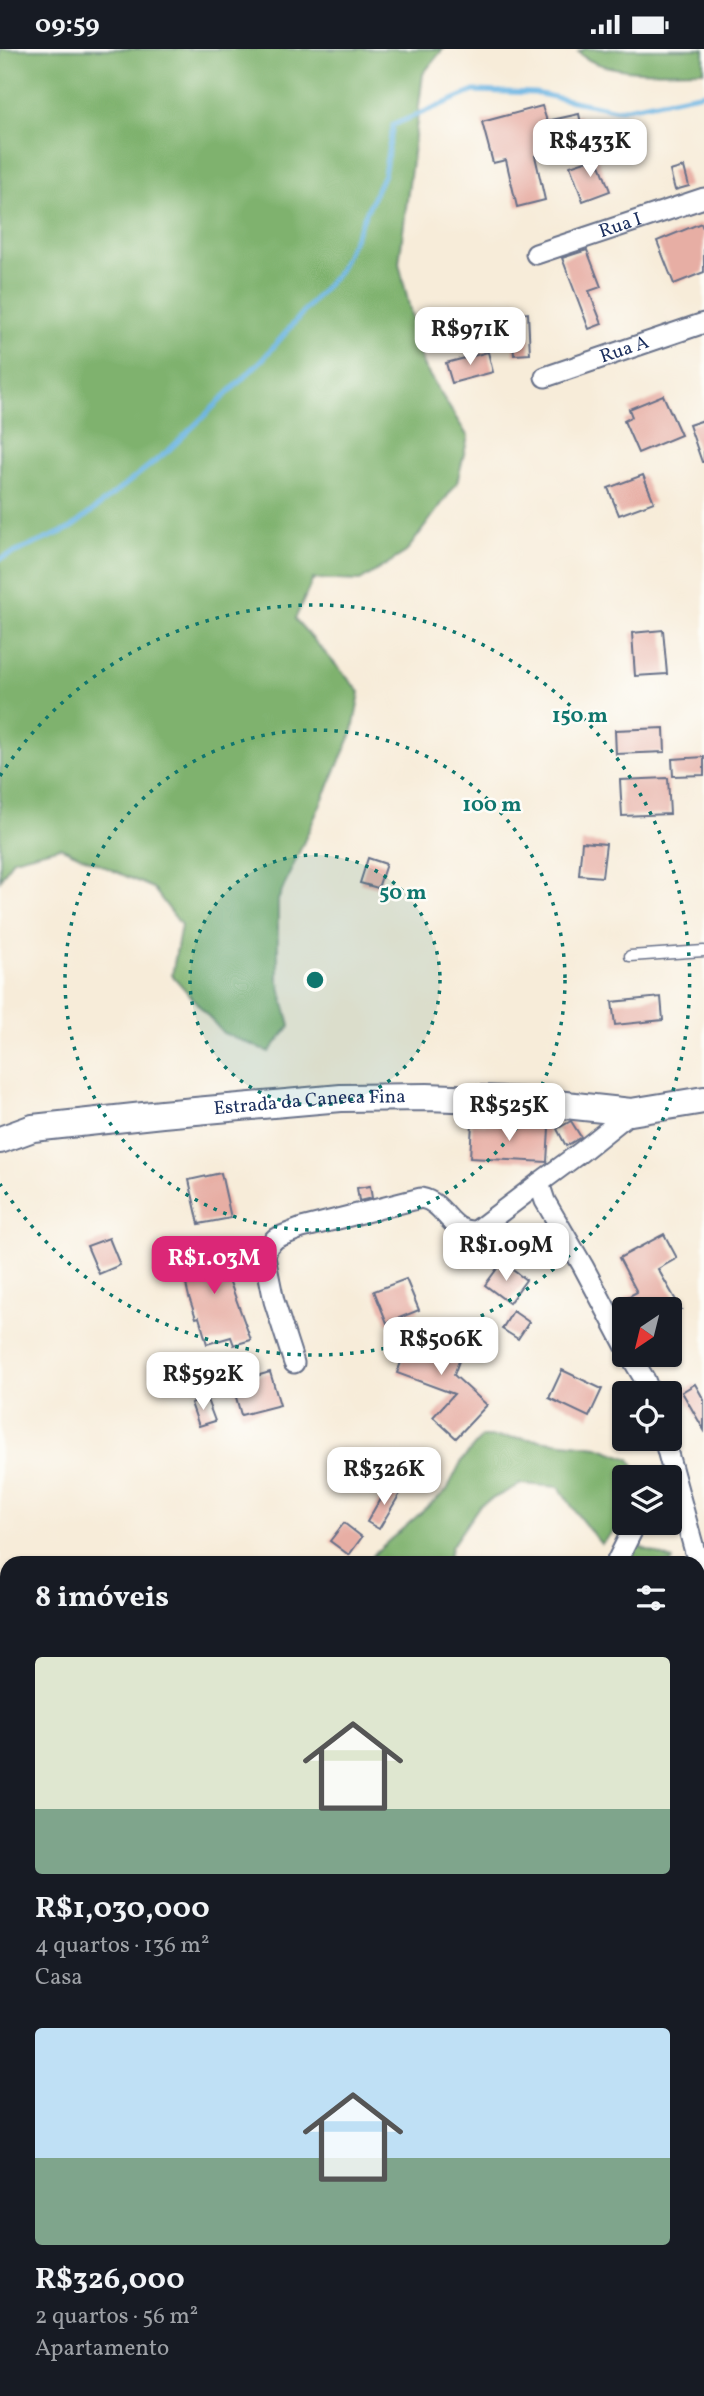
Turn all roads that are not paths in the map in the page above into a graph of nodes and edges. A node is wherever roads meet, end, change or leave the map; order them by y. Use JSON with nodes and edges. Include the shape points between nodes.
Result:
{"nodes":[{"id":1,"x":704,"y":198,"type":"edge"},
{"id":2,"x":536,"y":254,"type":"dead end"},
{"id":3,"x":704,"y":323,"type":"edge"},
{"id":4,"x":545,"y":377,"type":"dead end"},
{"id":5,"x":704,"y":951,"type":"edge"},
{"id":6,"x":630,"y":956,"type":"dead end"},
{"id":7,"x":704,"y":1100,"type":"edge"},
{"id":8,"x":631,"y":1112,"type":"junction"},
{"id":9,"x":0,"y":1140,"type":"edge"},
{"id":10,"x":539,"y":1183,"type":"junction"},
{"id":11,"x":612,"y":1321,"type":"edge"},
{"id":12,"x":294,"y":1363,"type":"dead end"},
{"id":13,"x":668,"y":1451,"type":"edge"},
{"id":14,"x":630,"y":1535,"type":"edge"},
{"id":15,"x":620,"y":1556,"type":"edge"},
{"id":16,"x":696,"y":1556,"type":"edge"}],
"edges":[{"from":1,"to":2,"type":"street","name":"Rua I"},
{"from":3,"to":4,"type":"street","name":"Rua A"},
{"from":5,"to":6,"type":"lane"},
{"from":7,"to":8,"type":"street","name":"Estrada da Caneca Fina"},
{"from":8,"to":9,"type":"street","name":"Estrada da Caneca Fina","via":[[528,1101],[341,1098],[33,1128]]},
{"from":8,"to":10,"type":"street"},
{"from":10,"to":11,"type":"street"},
{"from":10,"to":12,"type":"street","via":[[475,1231],[456,1227],[437,1204],[421,1198],[276,1238],[265,1257]]},
{"from":13,"to":16,"type":"street"},
{"from":14,"to":15,"type":"street"}]}
